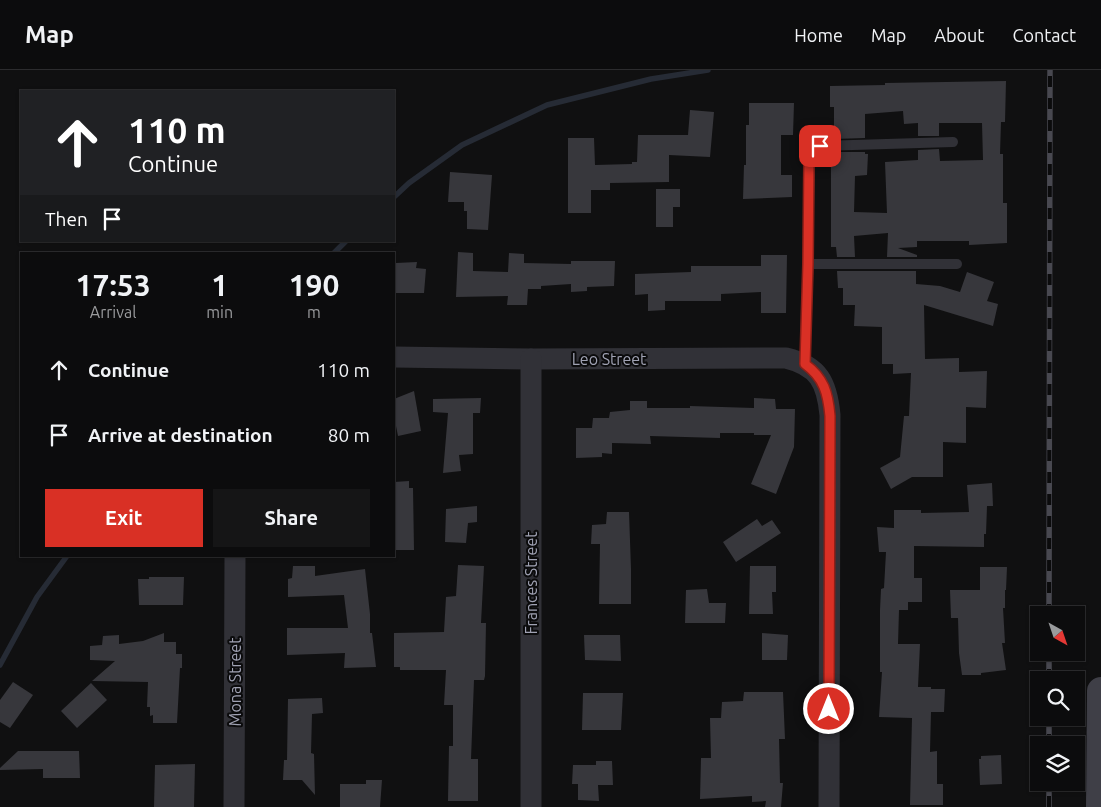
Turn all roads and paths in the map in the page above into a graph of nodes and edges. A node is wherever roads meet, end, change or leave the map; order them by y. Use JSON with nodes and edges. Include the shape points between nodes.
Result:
{"nodes":[{"id":1,"x":953,"y":142,"type":"dead end"},
{"id":2,"x":808,"y":264,"type":"junction"},
{"id":3,"x":957,"y":264,"type":"dead end"},
{"id":4,"x":395,"y":357,"type":"edge"},
{"id":5,"x":531,"y":359,"type":"junction"},
{"id":6,"x":812,"y":371,"type":"junction"},
{"id":7,"x":235,"y":557,"type":"edge"},
{"id":8,"x":1101,"y":691,"type":"edge"},
{"id":9,"x":234,"y":807,"type":"edge"},
{"id":10,"x":531,"y":807,"type":"edge"},
{"id":11,"x":829,"y":807,"type":"edge"},
{"id":12,"x":1100,"y":807,"type":"edge"}],
"edges":[{"from":1,"to":2,"type":"lane","via":[[820,146],[814,150],[809,160]]},
{"from":2,"to":3,"type":"lane"},
{"from":2,"to":6,"type":"lane"},
{"from":4,"to":5,"type":"street","name":"Leo Street"},
{"from":5,"to":6,"type":"street","name":"Leo Street","via":[[786,358]]},
{"from":5,"to":10,"type":"street","name":"Frances Street"},
{"from":6,"to":11,"type":"street","via":[[826,390],[830,416]]},
{"from":7,"to":9,"type":"street","name":"Mona Street"},
{"from":8,"to":12,"type":"main road"}]}
